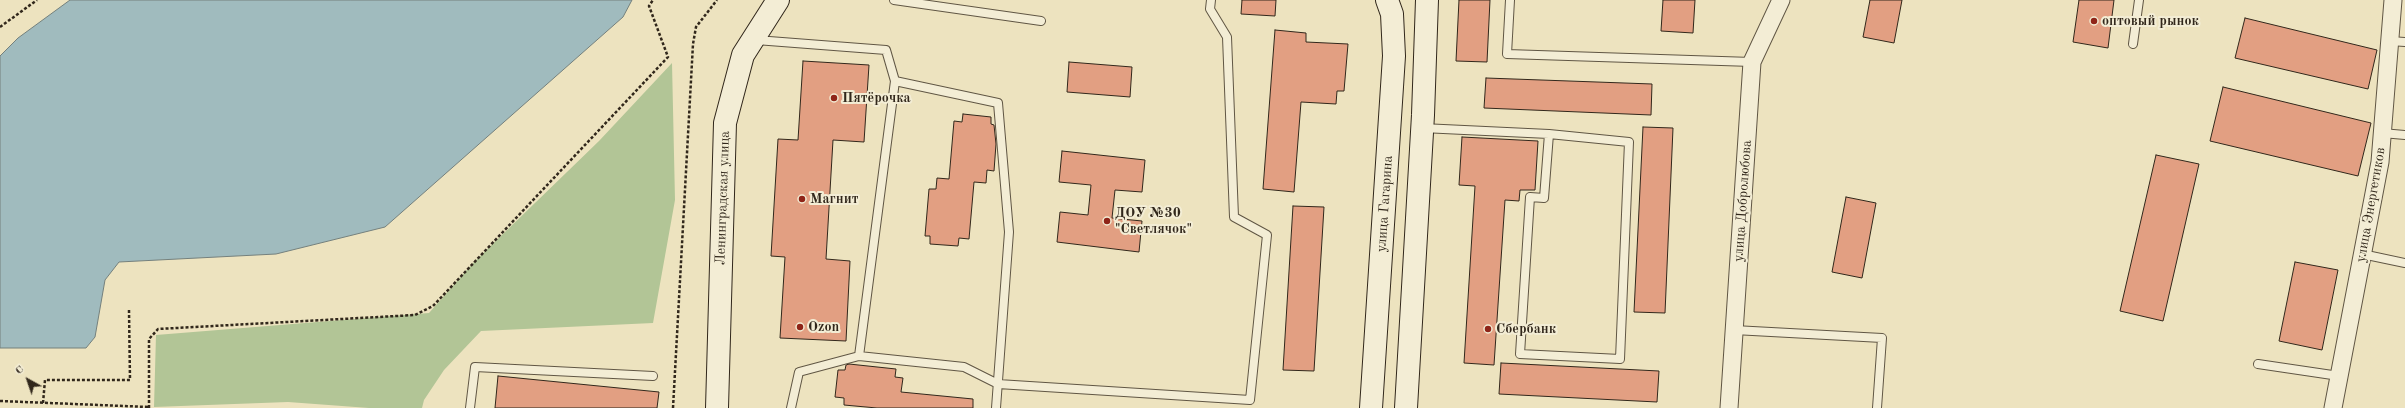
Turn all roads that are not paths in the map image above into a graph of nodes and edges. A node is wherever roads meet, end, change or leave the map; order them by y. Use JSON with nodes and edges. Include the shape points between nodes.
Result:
{"nodes":[{"id":1,"x":778,"y":0,"type":"edge"},
{"id":2,"x":894,"y":0,"type":"edge"},
{"id":3,"x":1211,"y":0,"type":"edge"},
{"id":4,"x":1387,"y":0,"type":"edge"},
{"id":5,"x":1427,"y":0,"type":"edge"},
{"id":6,"x":1510,"y":0,"type":"edge"},
{"id":7,"x":1781,"y":0,"type":"edge"},
{"id":8,"x":2139,"y":0,"type":"edge"},
{"id":9,"x":2393,"y":0,"type":"edge"},
{"id":10,"x":1041,"y":21,"type":"dead end"},
{"id":11,"x":753,"y":40,"type":"junction"},
{"id":12,"x":2397,"y":42,"type":"edge"},
{"id":13,"x":2133,"y":44,"type":"dead end"},
{"id":14,"x":1752,"y":62,"type":"junction"},
{"id":15,"x":895,"y":81,"type":"junction"},
{"id":16,"x":1422,"y":128,"type":"junction"},
{"id":17,"x":2382,"y":133,"type":"junction"},
{"id":18,"x":1549,"y":134,"type":"junction"},
{"id":19,"x":2405,"y":135,"type":"edge"},
{"id":20,"x":2362,"y":254,"type":"junction"},
{"id":21,"x":2405,"y":263,"type":"edge"},
{"id":22,"x":1734,"y":330,"type":"junction"},
{"id":23,"x":859,"y":356,"type":"junction"},
{"id":24,"x":2258,"y":364,"type":"dead end"},
{"id":25,"x":653,"y":376,"type":"dead end"},
{"id":26,"x":2339,"y":376,"type":"junction"},
{"id":27,"x":998,"y":384,"type":"junction"},
{"id":28,"x":470,"y":408,"type":"edge"},
{"id":29,"x":717,"y":408,"type":"edge"},
{"id":30,"x":791,"y":408,"type":"edge"},
{"id":31,"x":996,"y":408,"type":"edge"},
{"id":32,"x":1371,"y":408,"type":"edge"},
{"id":33,"x":1406,"y":408,"type":"edge"},
{"id":34,"x":1729,"y":408,"type":"edge"},
{"id":35,"x":1876,"y":408,"type":"edge"},
{"id":36,"x":2333,"y":408,"type":"edge"}],
"edges":[{"from":1,"to":11,"type":"street","name":"Ленинградская улица"},
{"from":2,"to":10,"type":"lane"},
{"from":3,"to":27,"type":"lane","via":[[1210,9],[1228,37],[1234,217],[1267,235],[1250,400]]},
{"from":4,"to":32,"type":"street","name":"улица Гагарина","via":[[1392,14],[1394,56]]},
{"from":5,"to":16,"type":"street"},
{"from":6,"to":14,"type":"lane","via":[[1507,54]]},
{"from":7,"to":14,"type":"street","name":"улица Добролюбова"},
{"from":8,"to":13,"type":"lane"},
{"from":9,"to":12,"type":"street","name":"улица Энергетиков"},
{"from":11,"to":15,"type":"lane","via":[[886,50]]},
{"from":11,"to":29,"type":"street","name":"Ленинградская улица","via":[[743,55],[725,123]]},
{"from":12,"to":17,"type":"street","name":"улица Энергетиков"},
{"from":14,"to":22,"type":"street","name":"улица Добролюбова"},
{"from":15,"to":23,"type":"lane"},
{"from":15,"to":27,"type":"lane","via":[[998,103],[1009,232]]},
{"from":16,"to":18,"type":"lane"},
{"from":16,"to":33,"type":"street"},
{"from":17,"to":19,"type":"lane"},
{"from":17,"to":20,"type":"street","name":"улица Энергетиков","via":[[2380,162]]},
{"from":18,"to":18,"type":"lane","via":[[1544,198],[1530,197],[1520,354],[1620,359],[1629,142]]},
{"from":20,"to":21,"type":"lane"},
{"from":20,"to":26,"type":"street","name":"улица Энергетиков"},
{"from":22,"to":34,"type":"street","name":"улица Добролюбова"},
{"from":22,"to":35,"type":"lane","via":[[1882,338]]},
{"from":23,"to":27,"type":"lane","via":[[964,367]]},
{"from":23,"to":30,"type":"lane","via":[[799,372]]},
{"from":24,"to":26,"type":"lane"},
{"from":25,"to":28,"type":"lane","via":[[475,366]]},
{"from":26,"to":36,"type":"street","name":"улица Энергетиков"},
{"from":27,"to":31,"type":"lane"}]}
